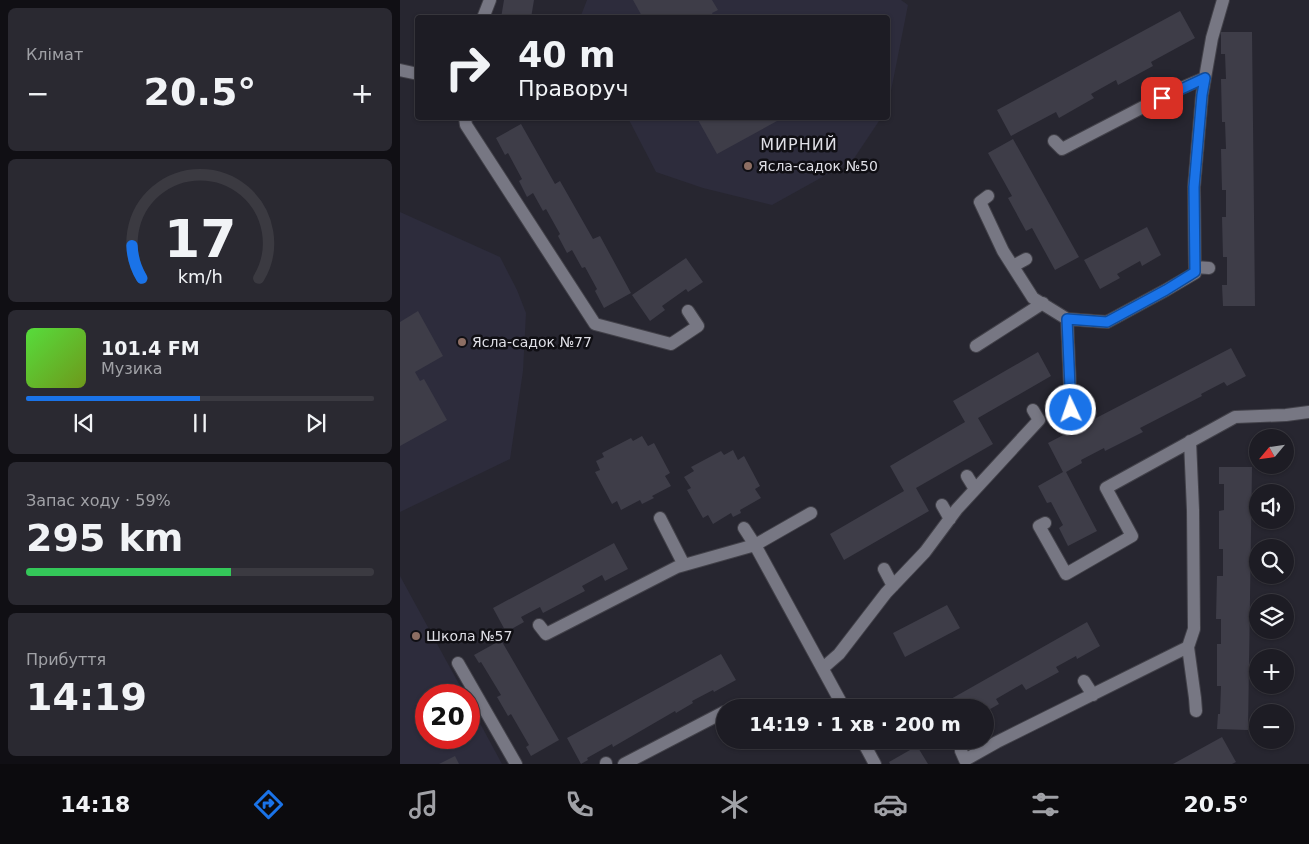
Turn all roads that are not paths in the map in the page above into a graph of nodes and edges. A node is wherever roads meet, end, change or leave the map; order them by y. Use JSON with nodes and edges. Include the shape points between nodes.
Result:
{"nodes":[{"id":1,"x":490,"y":0,"type":"edge"},
{"id":2,"x":1223,"y":0,"type":"edge"},
{"id":3,"x":484,"y":15,"type":"edge"},
{"id":4,"x":400,"y":70,"type":"edge"},
{"id":5,"x":415,"y":73,"type":"edge"},
{"id":6,"x":1205,"y":78,"type":"junction"},
{"id":7,"x":1114,"y":106,"type":"dead end"},
{"id":8,"x":1120,"y":118,"type":"junction"},
{"id":9,"x":465,"y":120,"type":"edge"},
{"id":10,"x":1054,"y":141,"type":"dead end"},
{"id":11,"x":988,"y":196,"type":"dead end"},
{"id":12,"x":1026,"y":259,"type":"dead end"},
{"id":13,"x":1013,"y":266,"type":"junction"},
{"id":14,"x":1195,"y":267,"type":"junction"},
{"id":15,"x":1209,"y":268,"type":"dead end"},
{"id":16,"x":1043,"y":304,"type":"junction"},
{"id":17,"x":688,"y":311,"type":"dead end"},
{"id":18,"x":1067,"y":319,"type":"junction"},
{"id":19,"x":976,"y":346,"type":"dead end"},
{"id":20,"x":1033,"y":410,"type":"dead end"},
{"id":21,"x":1071,"y":410,"type":"dead end"},
{"id":22,"x":1309,"y":412,"type":"edge"},
{"id":23,"x":1190,"y":441,"type":"junction"},
{"id":24,"x":967,"y":476,"type":"dead end"},
{"id":25,"x":975,"y":489,"type":"junction"},
{"id":26,"x":942,"y":505,"type":"dead end"},
{"id":27,"x":812,"y":513,"type":"dead end"},
{"id":28,"x":660,"y":518,"type":"dead end"},
{"id":29,"x":950,"y":519,"type":"junction"},
{"id":30,"x":1045,"y":523,"type":"dead end"},
{"id":31,"x":744,"y":528,"type":"dead end"},
{"id":32,"x":755,"y":545,"type":"junction"},
{"id":33,"x":684,"y":565,"type":"junction"},
{"id":34,"x":884,"y":569,"type":"dead end"},
{"id":35,"x":893,"y":586,"type":"junction"},
{"id":36,"x":539,"y":625,"type":"dead end"},
{"id":37,"x":1188,"y":647,"type":"junction"},
{"id":38,"x":458,"y":663,"type":"dead end"},
{"id":39,"x":823,"y":668,"type":"junction"},
{"id":40,"x":1084,"y":681,"type":"dead end"},
{"id":41,"x":1092,"y":695,"type":"junction"},
{"id":42,"x":839,"y":699,"type":"edge"},
{"id":43,"x":1196,"y":711,"type":"dead end"},
{"id":44,"x":716,"y":712,"type":"edge"},
{"id":45,"x":867,"y":749,"type":"edge"},
{"id":46,"x":961,"y":751,"type":"dead end"},
{"id":47,"x":516,"y":764,"type":"edge"},
{"id":48,"x":624,"y":764,"type":"edge"},
{"id":49,"x":875,"y":764,"type":"edge"}],
"edges":[{"from":1,"to":3,"type":"lane"},
{"from":2,"to":6,"type":"lane","via":[[1212,38],[1212,64]]},
{"from":4,"to":5,"type":"lane"},
{"from":6,"to":8,"type":"lane","via":[[1175,84]]},
{"from":6,"to":14,"type":"lane","via":[[1202,95],[1204,134],[1194,187],[1201,202]]},
{"from":7,"to":8,"type":"lane"},
{"from":8,"to":10,"type":"lane","via":[[1062,149]]},
{"from":9,"to":17,"type":"lane","via":[[578,286],[595,324],[671,344],[698,326]]},
{"from":11,"to":13,"type":"lane","via":[[980,202]]},
{"from":12,"to":13,"type":"lane"},
{"from":13,"to":16,"type":"lane","via":[[1034,298]]},
{"from":14,"to":15,"type":"lane"},
{"from":14,"to":18,"type":"lane","via":[[1195,272],[1142,297],[1107,322]]},
{"from":16,"to":18,"type":"lane"},
{"from":16,"to":19,"type":"lane"},
{"from":18,"to":21,"type":"lane"},
{"from":20,"to":25,"type":"lane","via":[[1039,420],[1009,443]]},
{"from":22,"to":23,"type":"lane","via":[[1226,415]]},
{"from":23,"to":30,"type":"lane","via":[[1166,448],[1104,483],[1132,536],[1066,574],[1039,526]]},
{"from":23,"to":37,"type":"lane","via":[[1198,498],[1199,629]]},
{"from":24,"to":25,"type":"lane"},
{"from":25,"to":29,"type":"lane"},
{"from":26,"to":29,"type":"lane"},
{"from":27,"to":32,"type":"lane"},
{"from":28,"to":33,"type":"lane"},
{"from":29,"to":35,"type":"lane","via":[[925,541]]},
{"from":31,"to":32,"type":"lane"},
{"from":32,"to":33,"type":"lane"},
{"from":32,"to":39,"type":"lane"},
{"from":33,"to":36,"type":"lane","via":[[602,600],[546,634]]},
{"from":34,"to":35,"type":"lane"},
{"from":35,"to":39,"type":"lane","via":[[839,654]]},
{"from":37,"to":41,"type":"lane"},
{"from":37,"to":43,"type":"lane","via":[[1200,699]]},
{"from":38,"to":47,"type":"lane","via":[[476,685],[505,735]]},
{"from":39,"to":42,"type":"lane"},
{"from":40,"to":41,"type":"lane"},
{"from":41,"to":46,"type":"lane","via":[[1030,718],[965,760]]},
{"from":44,"to":48,"type":"lane","via":[[664,737]]},
{"from":45,"to":49,"type":"lane"}]}
